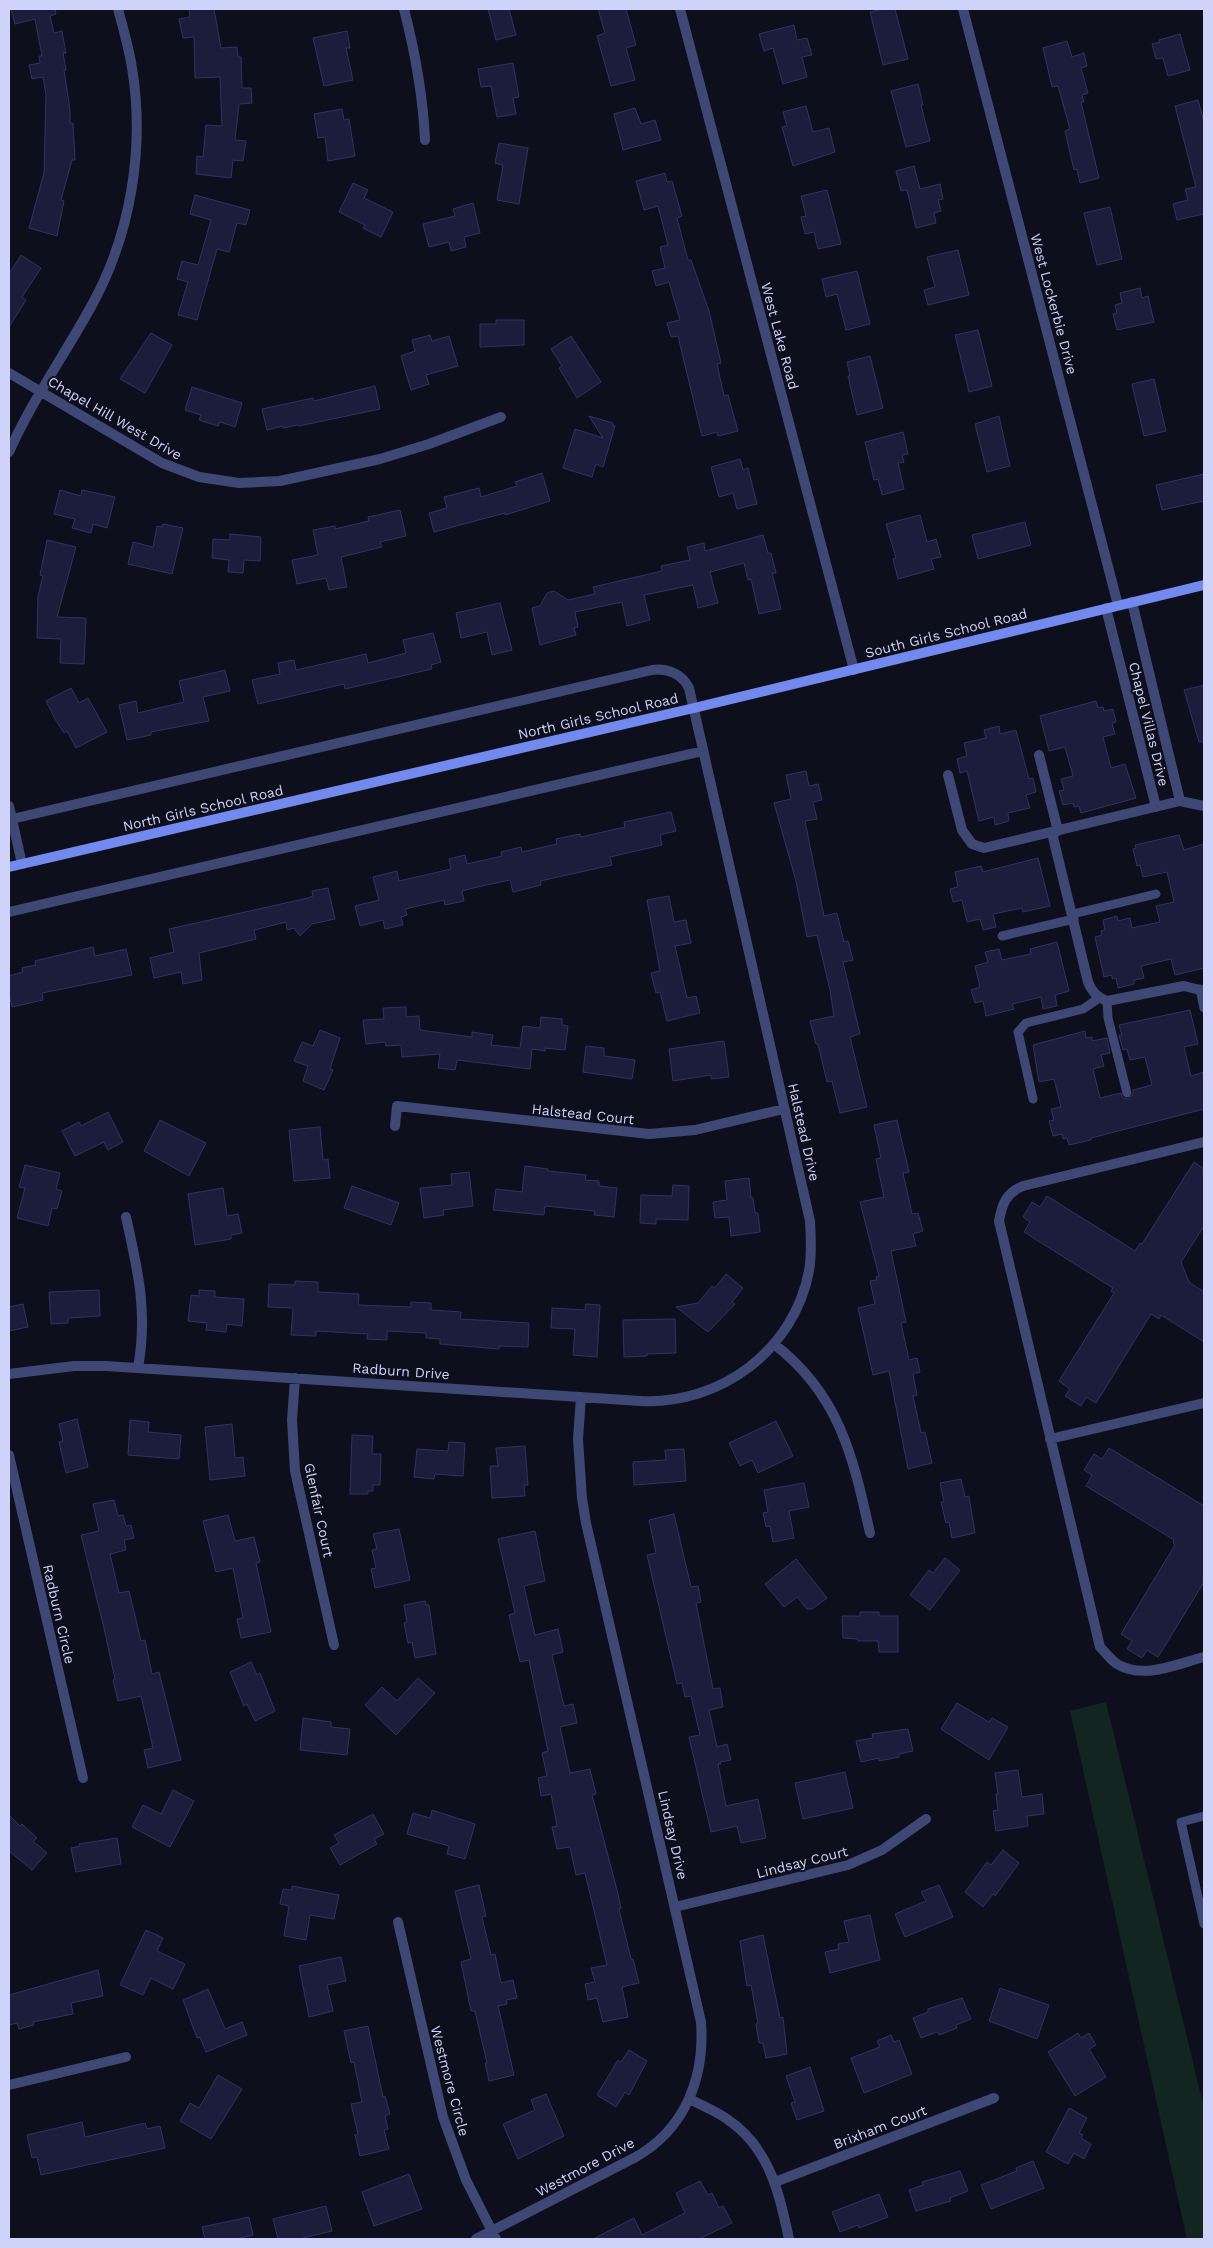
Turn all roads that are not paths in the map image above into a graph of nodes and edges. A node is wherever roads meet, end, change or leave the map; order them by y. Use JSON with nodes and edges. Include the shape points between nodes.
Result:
{"nodes":[{"id":1,"x":118,"y":9,"type":"edge"},
{"id":2,"x":404,"y":9,"type":"edge"},
{"id":3,"x":680,"y":9,"type":"edge"},
{"id":4,"x":963,"y":9,"type":"edge"},
{"id":5,"x":424,"y":140,"type":"dead end"},
{"id":6,"x":9,"y":373,"type":"edge"},
{"id":7,"x":41,"y":392,"type":"junction"},
{"id":8,"x":501,"y":417,"type":"dead end"},
{"id":9,"x":9,"y":452,"type":"edge"},
{"id":10,"x":1204,"y":584,"type":"edge"},
{"id":11,"x":1132,"y":602,"type":"junction"},
{"id":12,"x":1118,"y":606,"type":"junction"},
{"id":13,"x":1106,"y":608,"type":"junction"},
{"id":14,"x":854,"y":670,"type":"junction"},
{"id":15,"x":694,"y":708,"type":"junction"},
{"id":16,"x":703,"y":751,"type":"junction"},
{"id":17,"x":1039,"y":755,"type":"dead end"},
{"id":18,"x":948,"y":774,"type":"dead end"},
{"id":19,"x":1180,"y":801,"type":"junction"},
{"id":20,"x":9,"y":806,"type":"edge"},
{"id":21,"x":1204,"y":806,"type":"edge"},
{"id":22,"x":1156,"y":807,"type":"junction"},
{"id":23,"x":12,"y":819,"type":"junction"},
{"id":24,"x":1055,"y":832,"type":"junction"},
{"id":25,"x":22,"y":864,"type":"junction"},
{"id":26,"x":9,"y":867,"type":"edge"},
{"id":27,"x":1156,"y":894,"type":"dead end"},
{"id":28,"x":9,"y":912,"type":"edge"},
{"id":29,"x":1074,"y":917,"type":"junction"},
{"id":30,"x":1002,"y":936,"type":"dead end"},
{"id":31,"x":1202,"y":990,"type":"edge"},
{"id":32,"x":1103,"y":1000,"type":"junction"},
{"id":33,"x":1204,"y":1008,"type":"edge"},
{"id":34,"x":1127,"y":1093,"type":"dead end"},
{"id":35,"x":1033,"y":1099,"type":"dead end"},
{"id":36,"x":784,"y":1109,"type":"junction"},
{"id":37,"x":395,"y":1126,"type":"dead end"},
{"id":38,"x":1204,"y":1142,"type":"edge"},
{"id":39,"x":126,"y":1217,"type":"dead end"},
{"id":40,"x":774,"y":1344,"type":"junction"},
{"id":41,"x":138,"y":1368,"type":"junction"},
{"id":42,"x":9,"y":1374,"type":"edge"},
{"id":43,"x":295,"y":1378,"type":"junction"},
{"id":44,"x":581,"y":1397,"type":"junction"},
{"id":45,"x":1204,"y":1403,"type":"edge"},
{"id":46,"x":1050,"y":1440,"type":"junction"},
{"id":47,"x":9,"y":1455,"type":"edge"},
{"id":48,"x":870,"y":1533,"type":"dead end"},
{"id":49,"x":334,"y":1645,"type":"dead end"},
{"id":50,"x":1204,"y":1657,"type":"edge"},
{"id":51,"x":83,"y":1778,"type":"dead end"},
{"id":52,"x":1204,"y":1816,"type":"edge"},
{"id":53,"x":926,"y":1819,"type":"dead end"},
{"id":54,"x":675,"y":1907,"type":"junction"},
{"id":55,"x":398,"y":1922,"type":"dead end"},
{"id":56,"x":1204,"y":1924,"type":"edge"},
{"id":57,"x":126,"y":2057,"type":"dead end"},
{"id":58,"x":9,"y":2085,"type":"edge"},
{"id":59,"x":994,"y":2098,"type":"dead end"},
{"id":60,"x":690,"y":2099,"type":"junction"},
{"id":61,"x":775,"y":2182,"type":"junction"},
{"id":62,"x":494,"y":2235,"type":"edge"},
{"id":63,"x":476,"y":2239,"type":"edge"},
{"id":64,"x":789,"y":2239,"type":"edge"}],
"edges":[{"from":1,"to":7,"type":"street","via":[[132,69],[137,125],[130,198],[104,282]]},
{"from":2,"to":5,"type":"street","via":[[419,79]]},
{"from":3,"to":14,"type":"street","name":"West Lake Road"},
{"from":4,"to":12,"type":"street","name":"West Lockerbie Drive"},
{"from":6,"to":7,"type":"street","name":"Chapel Hill West Drive"},
{"from":7,"to":8,"type":"street","name":"Chapel Hill West Drive","via":[[162,463],[199,477],[240,483],[280,481],[380,459]]},
{"from":7,"to":9,"type":"street"},
{"from":10,"to":11,"type":"main road","name":"South Girls School Road"},
{"from":11,"to":12,"type":"main road","name":"South Girls School Road"},
{"from":11,"to":19,"type":"street"},
{"from":12,"to":13,"type":"main road","name":"South Girls School Road"},
{"from":13,"to":14,"type":"main road","name":"South Girls School Road"},
{"from":13,"to":22,"type":"street","name":"Chapel Villas Drive"},
{"from":14,"to":15,"type":"main road","name":"South Girls School Road"},
{"from":15,"to":16,"type":"street","name":"Halstead Drive"},
{"from":15,"to":23,"type":"street","name":"North Girls School Road","via":[[689,688],[676,674],[652,670]]},
{"from":15,"to":25,"type":"main road","name":"North Girls School Road"},
{"from":16,"to":28,"type":"street"},
{"from":16,"to":36,"type":"street","name":"Halstead Drive"},
{"from":17,"to":24,"type":"street"},
{"from":18,"to":24,"type":"street","name":"Chapel Villas Drive","via":[[962,830],[972,844],[984,848]]},
{"from":19,"to":21,"type":"street"},
{"from":19,"to":22,"type":"street"},
{"from":20,"to":23,"type":"street"},
{"from":22,"to":24,"type":"street","name":"Chapel Villas Drive"},
{"from":23,"to":25,"type":"street"},
{"from":24,"to":29,"type":"street"},
{"from":25,"to":26,"type":"main road","name":"North Girls School Road"},
{"from":27,"to":29,"type":"lane"},
{"from":29,"to":30,"type":"lane"},
{"from":29,"to":32,"type":"street","via":[[1088,982],[1092,991]]},
{"from":31,"to":32,"type":"street","via":[[1184,986]]},
{"from":31,"to":33,"type":"lane"},
{"from":32,"to":34,"type":"lane"},
{"from":32,"to":35,"type":"lane","via":[[1083,1009],[1026,1023],[1018,1032]]},
{"from":36,"to":37,"type":"street","name":"Halstead Court","via":[[695,1130],[649,1134],[397,1106]]},
{"from":36,"to":40,"type":"street","name":"Halstead Drive","via":[[810,1221],[812,1246],[800,1302]]},
{"from":38,"to":46,"type":"street","via":[[1023,1186],[1011,1193],[1002,1205],[1000,1227]]},
{"from":39,"to":41,"type":"street","via":[[142,1294],[143,1334]]},
{"from":40,"to":44,"type":"street","name":"Radburn Drive","via":[[744,1372],[699,1395],[657,1402]]},
{"from":40,"to":48,"type":"street","via":[[814,1384],[837,1418],[857,1472]]},
{"from":41,"to":42,"type":"street","name":"Radburn Drive","via":[[74,1366]]},
{"from":41,"to":43,"type":"street","name":"Radburn Drive"},
{"from":43,"to":44,"type":"street","name":"Radburn Drive"},
{"from":43,"to":49,"type":"street","name":"Glenfair Court","via":[[292,1420],[295,1471]]},
{"from":44,"to":54,"type":"street","name":"Lindsay Drive","via":[[578,1439],[586,1523]]},
{"from":45,"to":46,"type":"street"},
{"from":46,"to":50,"type":"street","via":[[1100,1647],[1118,1665],[1137,1671]]},
{"from":47,"to":51,"type":"street","name":"Radburn Circle"},
{"from":52,"to":56,"type":"lane","via":[[1181,1822]]},
{"from":53,"to":54,"type":"street","name":"Lindsay Court","via":[[882,1850],[848,1865]]},
{"from":54,"to":60,"type":"street","name":"Lindsay Drive","via":[[702,2031],[700,2066]]},
{"from":55,"to":62,"type":"street","name":"Westmore Circle","via":[[443,2117],[466,2180]]},
{"from":57,"to":58,"type":"street"},
{"from":59,"to":61,"type":"street","name":"Brixham Court"},
{"from":60,"to":61,"type":"street","via":[[728,2120],[748,2137],[760,2150]]},
{"from":60,"to":62,"type":"street","name":"Westmore Drive","via":[[672,2127],[641,2154]]},
{"from":61,"to":64,"type":"street"},
{"from":62,"to":63,"type":"street","name":"Westmore Drive"}]}
